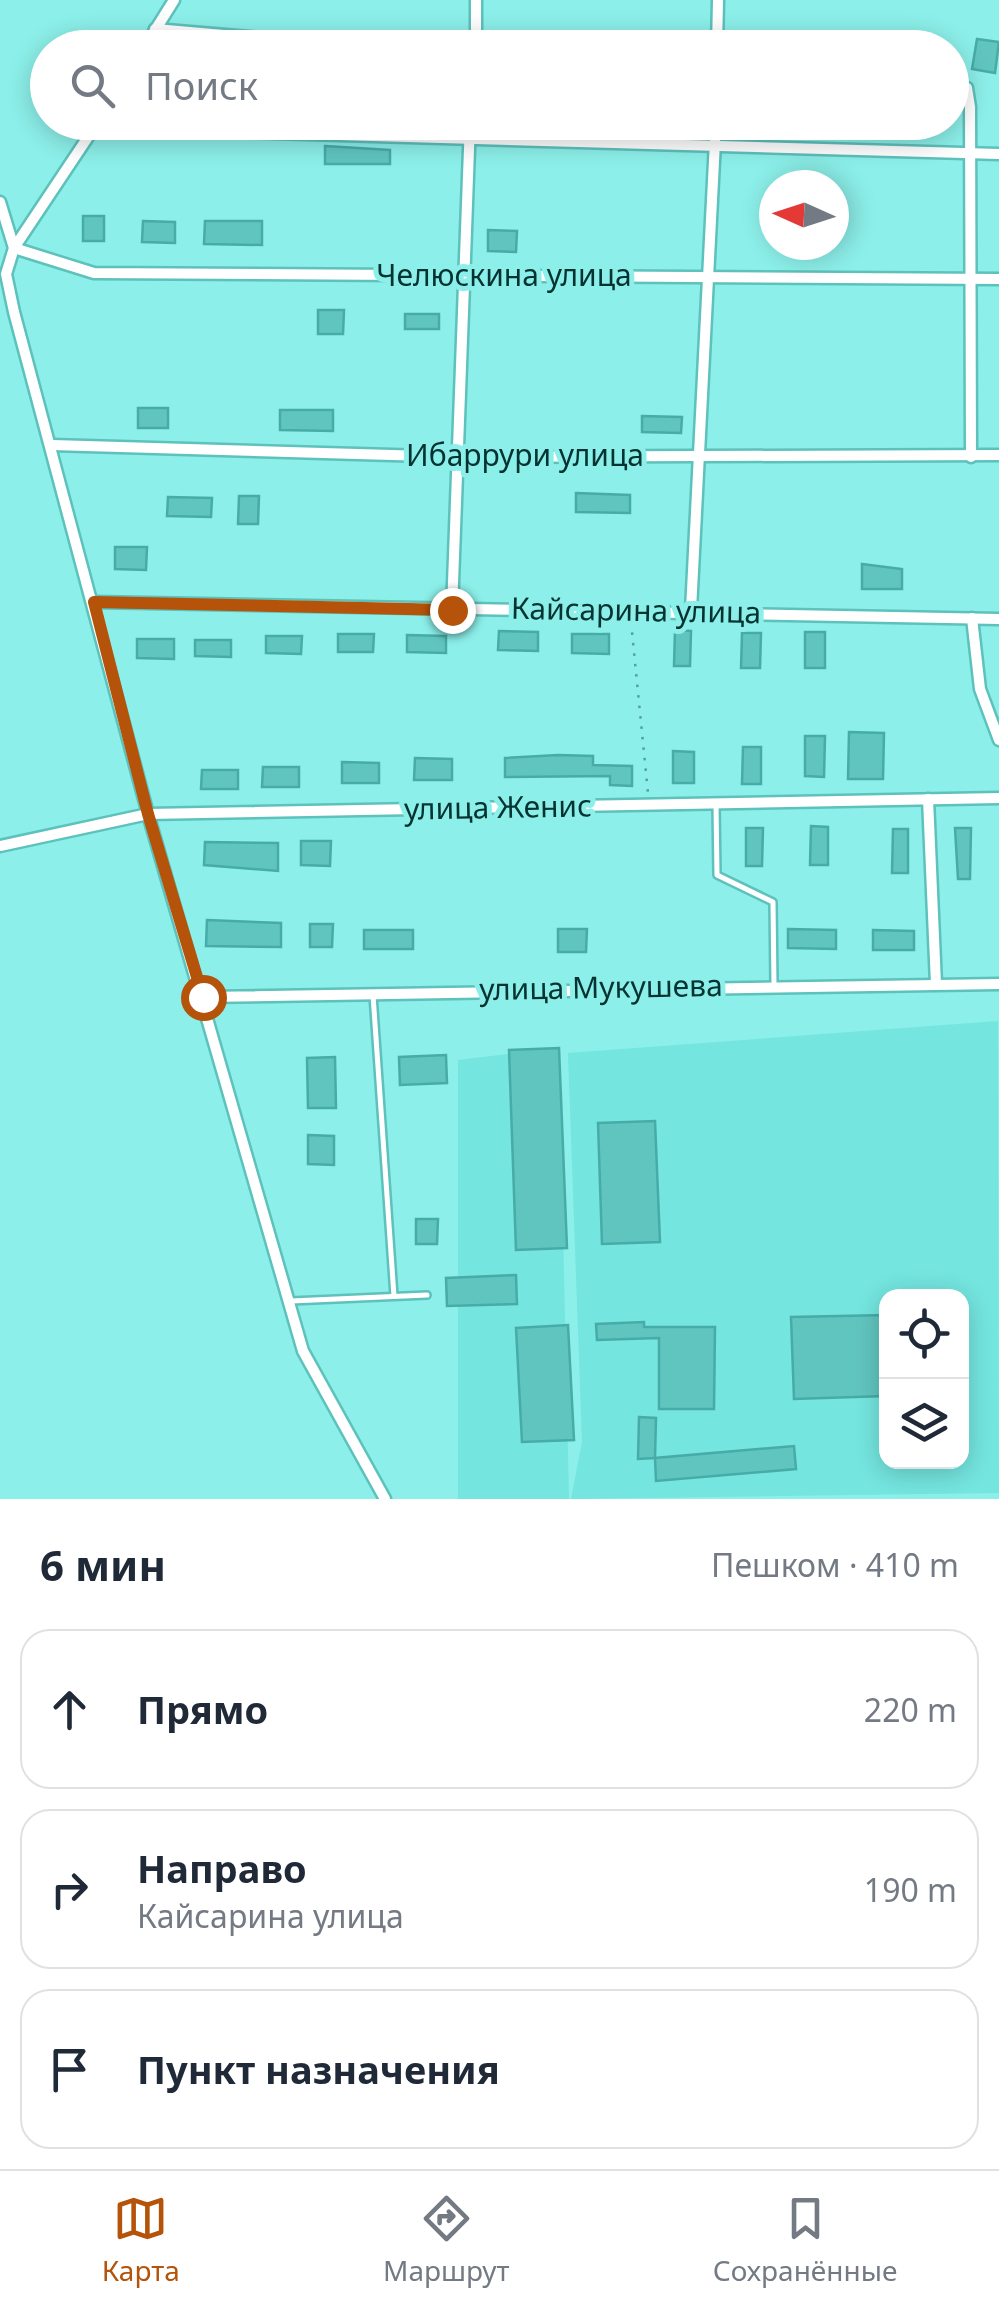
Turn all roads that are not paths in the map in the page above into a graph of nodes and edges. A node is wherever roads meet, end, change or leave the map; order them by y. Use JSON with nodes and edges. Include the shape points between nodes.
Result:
{"nodes":[{"id":1,"x":174,"y":0,"type":"edge"},
{"id":2,"x":476,"y":0,"type":"edge"},
{"id":3,"x":718,"y":0,"type":"edge"},
{"id":4,"x":155,"y":28,"type":"joint"},
{"id":5,"x":177,"y":30,"type":"edge"},
{"id":6,"x":476,"y":30,"type":"edge"},
{"id":7,"x":717,"y":30,"type":"edge"},
{"id":8,"x":969,"y":133,"type":"edge"},
{"id":9,"x":87,"y":140,"type":"edge"},
{"id":10,"x":469,"y":140,"type":"edge"},
{"id":11,"x":578,"y":140,"type":"edge"},
{"id":12,"x":715,"y":140,"type":"edge"},
{"id":13,"x":715,"y":145,"type":"junction"},
{"id":14,"x":999,"y":154,"type":"edge"},
{"id":15,"x":970,"y":155,"type":"junction"},
{"id":16,"x":0,"y":202,"type":"edge"},
{"id":17,"x":14,"y":248,"type":"junction"},
{"id":18,"x":463,"y":276,"type":"junction"},
{"id":19,"x":706,"y":276,"type":"junction"},
{"id":20,"x":972,"y":279,"type":"junction"},
{"id":21,"x":999,"y":279,"type":"edge"},
{"id":22,"x":5,"y":296,"type":"edge"},
{"id":23,"x":52,"y":445,"type":"junction"},
{"id":24,"x":999,"y":455,"type":"edge"},
{"id":25,"x":971,"y":456,"type":"junction"},
{"id":26,"x":461,"y":457,"type":"junction"},
{"id":27,"x":697,"y":457,"type":"junction"},
{"id":28,"x":94,"y":602,"type":"junction"},
{"id":29,"x":452,"y":610,"type":"junction"},
{"id":30,"x":691,"y":610,"type":"junction"},
{"id":31,"x":972,"y":618,"type":"junction"},
{"id":32,"x":999,"y":619,"type":"edge"},
{"id":33,"x":999,"y":740,"type":"edge"},
{"id":34,"x":999,"y":798,"type":"edge"},
{"id":35,"x":928,"y":799,"type":"junction"},
{"id":36,"x":716,"y":803,"type":"junction"},
{"id":37,"x":148,"y":814,"type":"junction"},
{"id":38,"x":0,"y":846,"type":"edge"},
{"id":39,"x":936,"y":984,"type":"junction"},
{"id":40,"x":999,"y":984,"type":"edge"},
{"id":41,"x":774,"y":986,"type":"junction"},
{"id":42,"x":372,"y":992,"type":"junction"},
{"id":43,"x":203,"y":997,"type":"junction"},
{"id":44,"x":428,"y":1295,"type":"dead end"},
{"id":45,"x":394,"y":1296,"type":"junction"},
{"id":46,"x":288,"y":1301,"type":"junction"},
{"id":47,"x":385,"y":1499,"type":"edge"}],
"edges":[{"from":1,"to":4,"type":"street"},
{"from":2,"to":6,"type":"street"},
{"from":3,"to":7,"type":"street"},
{"from":4,"to":5,"type":"street"},
{"from":8,"to":15,"type":"street"},
{"from":9,"to":17,"type":"street"},
{"from":10,"to":18,"type":"street"},
{"from":11,"to":13,"type":"street"},
{"from":12,"to":13,"type":"street"},
{"from":13,"to":15,"type":"street"},
{"from":13,"to":19,"type":"street"},
{"from":14,"to":15,"type":"street"},
{"from":15,"to":20,"type":"street"},
{"from":16,"to":17,"type":"street"},
{"from":17,"to":18,"type":"street","name":"Челюскина улица","via":[[94,273]]},
{"from":17,"to":22,"type":"street"},
{"from":18,"to":19,"type":"street","name":"Челюскина улица"},
{"from":18,"to":26,"type":"street"},
{"from":19,"to":20,"type":"street","name":"Челюскина улица"},
{"from":19,"to":27,"type":"street"},
{"from":20,"to":21,"type":"street","name":"Челюскина улица"},
{"from":20,"to":25,"type":"street"},
{"from":22,"to":23,"type":"street"},
{"from":23,"to":26,"type":"street","name":"Ибаррури улица"},
{"from":23,"to":28,"type":"street"},
{"from":24,"to":25,"type":"street","name":"Ибаррури улица"},
{"from":25,"to":27,"type":"street","name":"Ибаррури улица"},
{"from":26,"to":27,"type":"street","name":"Ибаррури улица"},
{"from":26,"to":29,"type":"street"},
{"from":27,"to":30,"type":"street"},
{"from":28,"to":29,"type":"street","name":"Кайсарина улица"},
{"from":28,"to":37,"type":"street"},
{"from":29,"to":30,"type":"street","name":"Кайсарина улица"},
{"from":30,"to":31,"type":"street","name":"Кайсарина улица"},
{"from":31,"to":32,"type":"street","name":"Кайсарина улица"},
{"from":31,"to":33,"type":"street","via":[[980,688]]},
{"from":34,"to":35,"type":"street","name":"улица Женис"},
{"from":35,"to":36,"type":"street","name":"улица Женис"},
{"from":35,"to":39,"type":"street"},
{"from":36,"to":37,"type":"street","name":"улица Женис"},
{"from":36,"to":41,"type":"lane","via":[[717,874],[773,902]]},
{"from":37,"to":38,"type":"street","name":"улица Женис"},
{"from":37,"to":43,"type":"street"},
{"from":39,"to":40,"type":"street","name":"улица Мукушева"},
{"from":39,"to":41,"type":"street","name":"улица Мукушева"},
{"from":41,"to":42,"type":"street","name":"улица Мукушева"},
{"from":42,"to":43,"type":"street","name":"улица Мукушева"},
{"from":42,"to":45,"type":"lane"},
{"from":43,"to":46,"type":"street"},
{"from":44,"to":45,"type":"lane"},
{"from":45,"to":46,"type":"lane"},
{"from":46,"to":47,"type":"street","via":[[303,1351]]}]}
